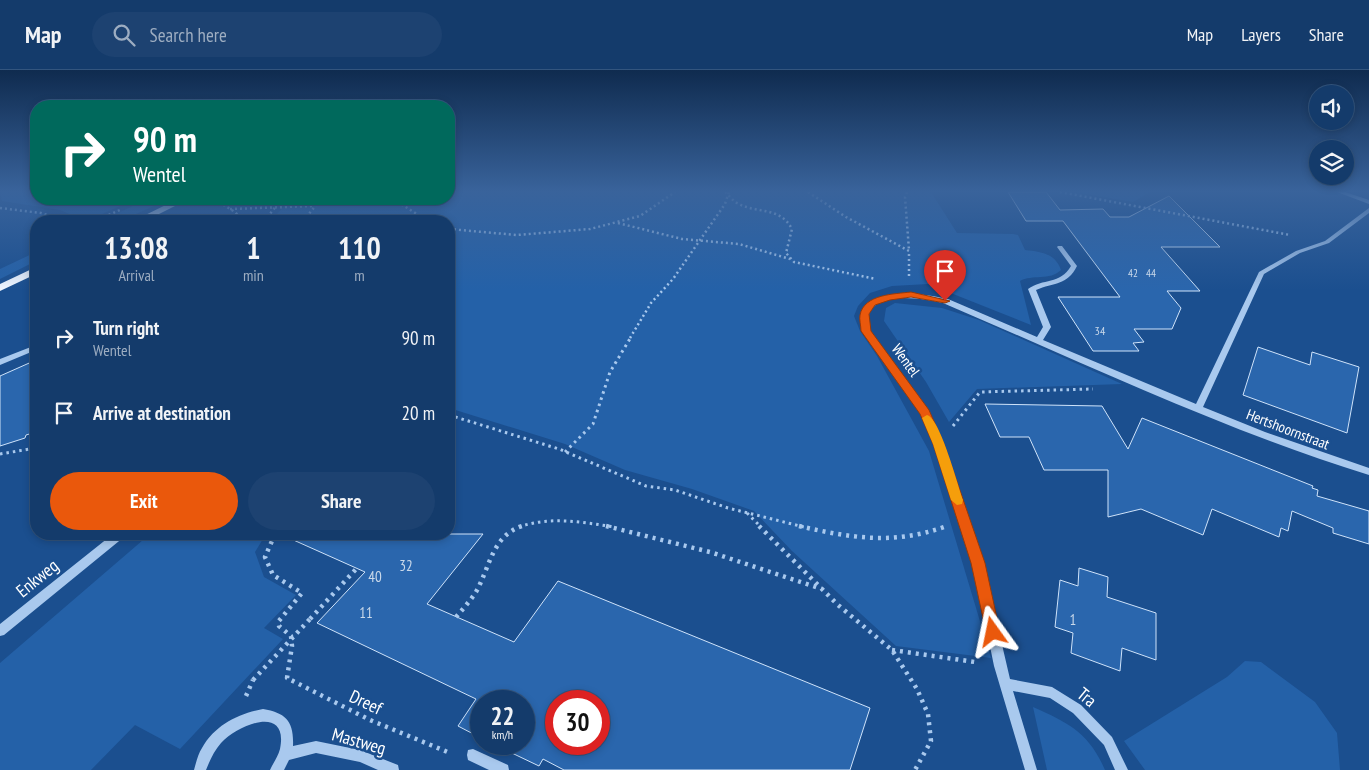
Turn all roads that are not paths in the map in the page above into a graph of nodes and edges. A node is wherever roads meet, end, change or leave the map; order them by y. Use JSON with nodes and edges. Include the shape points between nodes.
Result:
{"nodes":[{"id":1,"x":1350,"y":225,"type":"edge"},
{"id":2,"x":1060,"y":246,"type":"dead end"},
{"id":3,"x":30,"y":273,"type":"edge"},
{"id":4,"x":2,"y":288,"type":"edge"},
{"id":5,"x":1039,"y":340,"type":"junction"},
{"id":6,"x":30,"y":350,"type":"edge"},
{"id":7,"x":0,"y":362,"type":"edge"},
{"id":8,"x":1198,"y":409,"type":"junction"},
{"id":9,"x":1369,"y":472,"type":"edge"},
{"id":10,"x":113,"y":540,"type":"edge"},
{"id":11,"x":0,"y":631,"type":"edge"},
{"id":12,"x":1006,"y":684,"type":"junction"},
{"id":13,"x":286,"y":754,"type":"junction"},
{"id":14,"x":473,"y":755,"type":"road end"},
{"id":15,"x":200,"y":770,"type":"edge"},
{"id":16,"x":276,"y":770,"type":"edge"},
{"id":17,"x":393,"y":770,"type":"edge"},
{"id":18,"x":503,"y":770,"type":"edge"},
{"id":19,"x":1031,"y":770,"type":"edge"},
{"id":20,"x":1122,"y":770,"type":"edge"}],
"edges":[{"from":1,"to":8,"type":"street","via":[[1327,242],[1298,252],[1261,273]]},
{"from":2,"to":5,"type":"street","via":[[1074,266],[1070,276],[1060,282],[1041,284],[1032,289],[1046,327]]},
{"from":3,"to":4,"type":"main road"},
{"from":5,"to":8,"type":"street","name":"Wentel","via":[[1143,388]]},
{"from":5,"to":12,"type":"street","name":"Wentel","via":[[945,301],[911,294],[888,297],[872,304],[865,314],[866,331],[925,413],[938,444],[978,563]]},
{"from":6,"to":7,"type":"street"},
{"from":8,"to":9,"type":"street","name":"Hertshoornstraat","via":[[1307,452]]},
{"from":10,"to":11,"type":"street","name":"Enkweg"},
{"from":12,"to":19,"type":"street","name":"Wentel"},
{"from":12,"to":20,"type":"street","name":"Tra","via":[[1052,693],[1077,709],[1108,741]]},
{"from":13,"to":15,"type":"street","via":[[286,729],[280,721],[258,715],[231,724],[219,734],[205,754]]},
{"from":13,"to":16,"type":"street"},
{"from":13,"to":17,"type":"street","name":"Mastweg","via":[[316,747],[360,756]]},
{"from":14,"to":18,"type":"street"}]}
